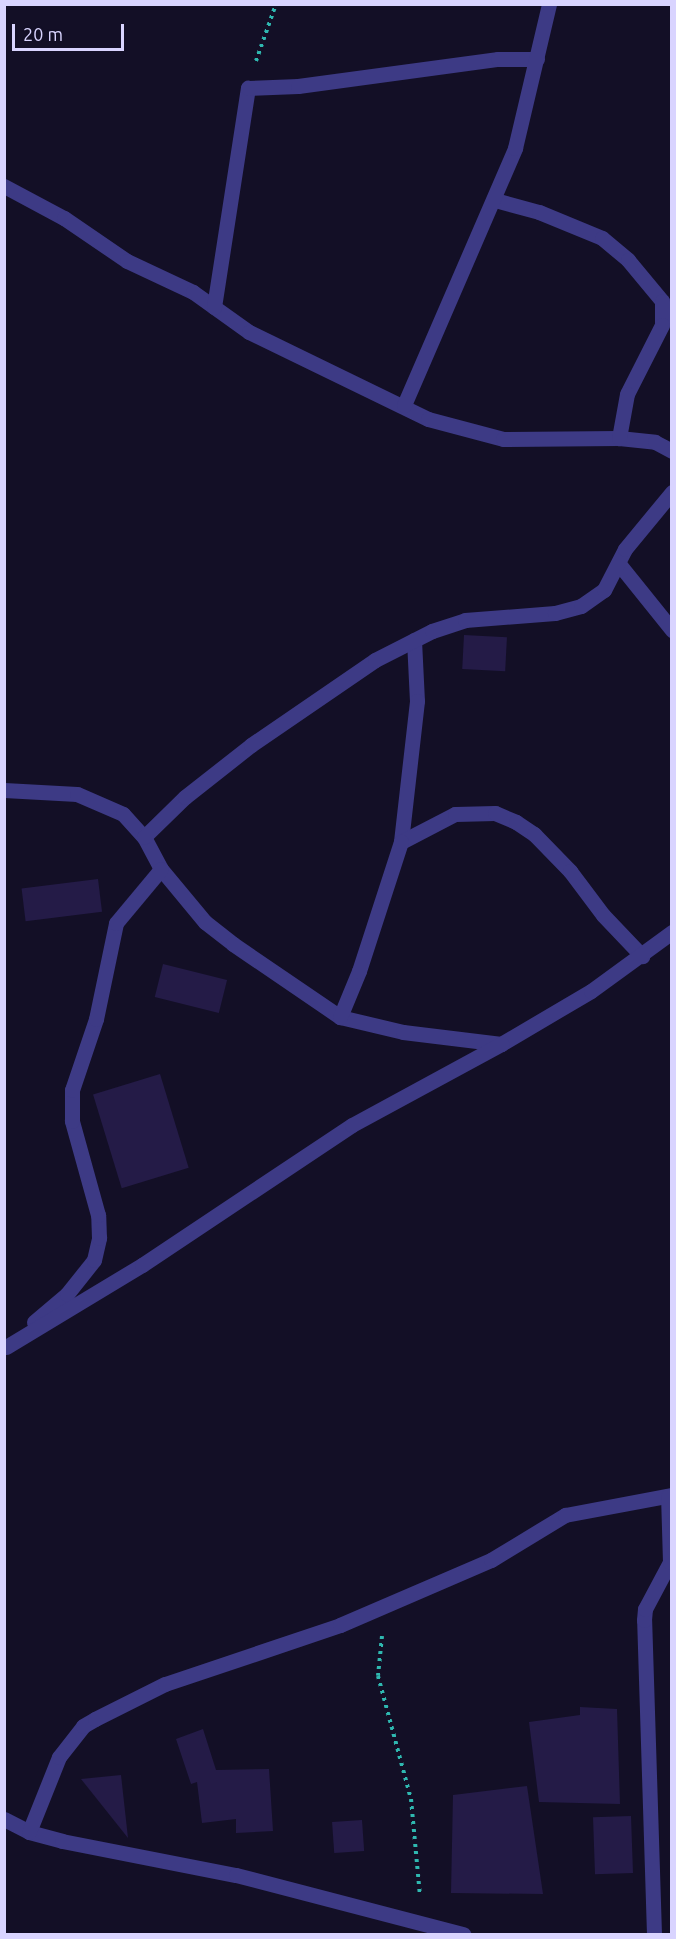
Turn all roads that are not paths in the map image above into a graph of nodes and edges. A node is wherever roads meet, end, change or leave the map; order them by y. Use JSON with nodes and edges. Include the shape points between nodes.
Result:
{"nodes":[{"id":1,"x":549,"y":4,"type":"edge"},
{"id":2,"x":537,"y":59,"type":"junction"},
{"id":3,"x":4,"y":186,"type":"edge"},
{"id":4,"x":495,"y":200,"type":"junction"},
{"id":5,"x":214,"y":307,"type":"junction"},
{"id":6,"x":404,"y":405,"type":"junction"},
{"id":7,"x":619,"y":438,"type":"junction"},
{"id":8,"x":672,"y":451,"type":"edge"},
{"id":9,"x":672,"y":492,"type":"edge"},
{"id":10,"x":619,"y":564,"type":"junction"},
{"id":11,"x":672,"y":630,"type":"edge"},
{"id":12,"x":414,"y":640,"type":"junction"},
{"id":13,"x":4,"y":790,"type":"edge"},
{"id":14,"x":144,"y":837,"type":"junction"},
{"id":15,"x":401,"y":842,"type":"junction"},
{"id":16,"x":161,"y":869,"type":"junction"},
{"id":17,"x":672,"y":932,"type":"edge"},
{"id":18,"x":642,"y":956,"type":"junction"},
{"id":19,"x":340,"y":1017,"type":"junction"},
{"id":20,"x":501,"y":1044,"type":"junction"},
{"id":21,"x":5,"y":1348,"type":"edge"},
{"id":22,"x":670,"y":1496,"type":"edge"},
{"id":23,"x":4,"y":1819,"type":"edge"},
{"id":24,"x":29,"y":1832,"type":"junction"},
{"id":25,"x":463,"y":1935,"type":"edge"},
{"id":26,"x":654,"y":1935,"type":"edge"}],
"edges":[{"from":1,"to":2,"type":"street"},
{"from":2,"to":4,"type":"street","via":[[515,148]]},
{"from":2,"to":5,"type":"street","via":[[498,59],[298,86],[248,88]]},
{"from":3,"to":5,"type":"street","via":[[64,218],[127,261],[176,283]]},
{"from":4,"to":6,"type":"street"},
{"from":4,"to":7,"type":"street","via":[[539,212],[602,238],[628,260],[662,301],[662,325],[627,394]]},
{"from":5,"to":6,"type":"street","via":[[249,332],[304,362]]},
{"from":6,"to":7,"type":"street","via":[[428,419],[480,435],[533,441]]},
{"from":7,"to":8,"type":"street","via":[[656,442]]},
{"from":9,"to":10,"type":"street","via":[[639,529]]},
{"from":10,"to":11,"type":"street"},
{"from":10,"to":12,"type":"street","via":[[604,590],[581,606],[555,613],[465,620]]},
{"from":12,"to":14,"type":"street","via":[[375,660],[287,718],[185,797]]},
{"from":12,"to":15,"type":"street","via":[[417,701]]},
{"from":13,"to":14,"type":"street","via":[[77,794],[123,814]]},
{"from":14,"to":16,"type":"street"},
{"from":15,"to":18,"type":"street","via":[[455,814],[495,813],[516,822],[570,870],[603,915]]},
{"from":15,"to":19,"type":"street","via":[[360,971]]},
{"from":16,"to":19,"type":"street","via":[[205,922],[302,994]]},
{"from":16,"to":21,"type":"street","via":[[116,923],[96,1019],[72,1090],[72,1121],[98,1215],[99,1238],[94,1260],[67,1294]]},
{"from":17,"to":18,"type":"street"},
{"from":18,"to":20,"type":"street"},
{"from":19,"to":20,"type":"street","via":[[449,1040]]},
{"from":20,"to":21,"type":"street","via":[[352,1125],[142,1266]]},
{"from":22,"to":24,"type":"street","via":[[565,1515],[491,1560],[340,1625],[165,1684],[83,1726],[59,1758]]},
{"from":22,"to":26,"type":"street","via":[[670,1562],[645,1608],[644,1620]]},
{"from":23,"to":24,"type":"street"},
{"from":24,"to":25,"type":"street","via":[[236,1875]]}]}
